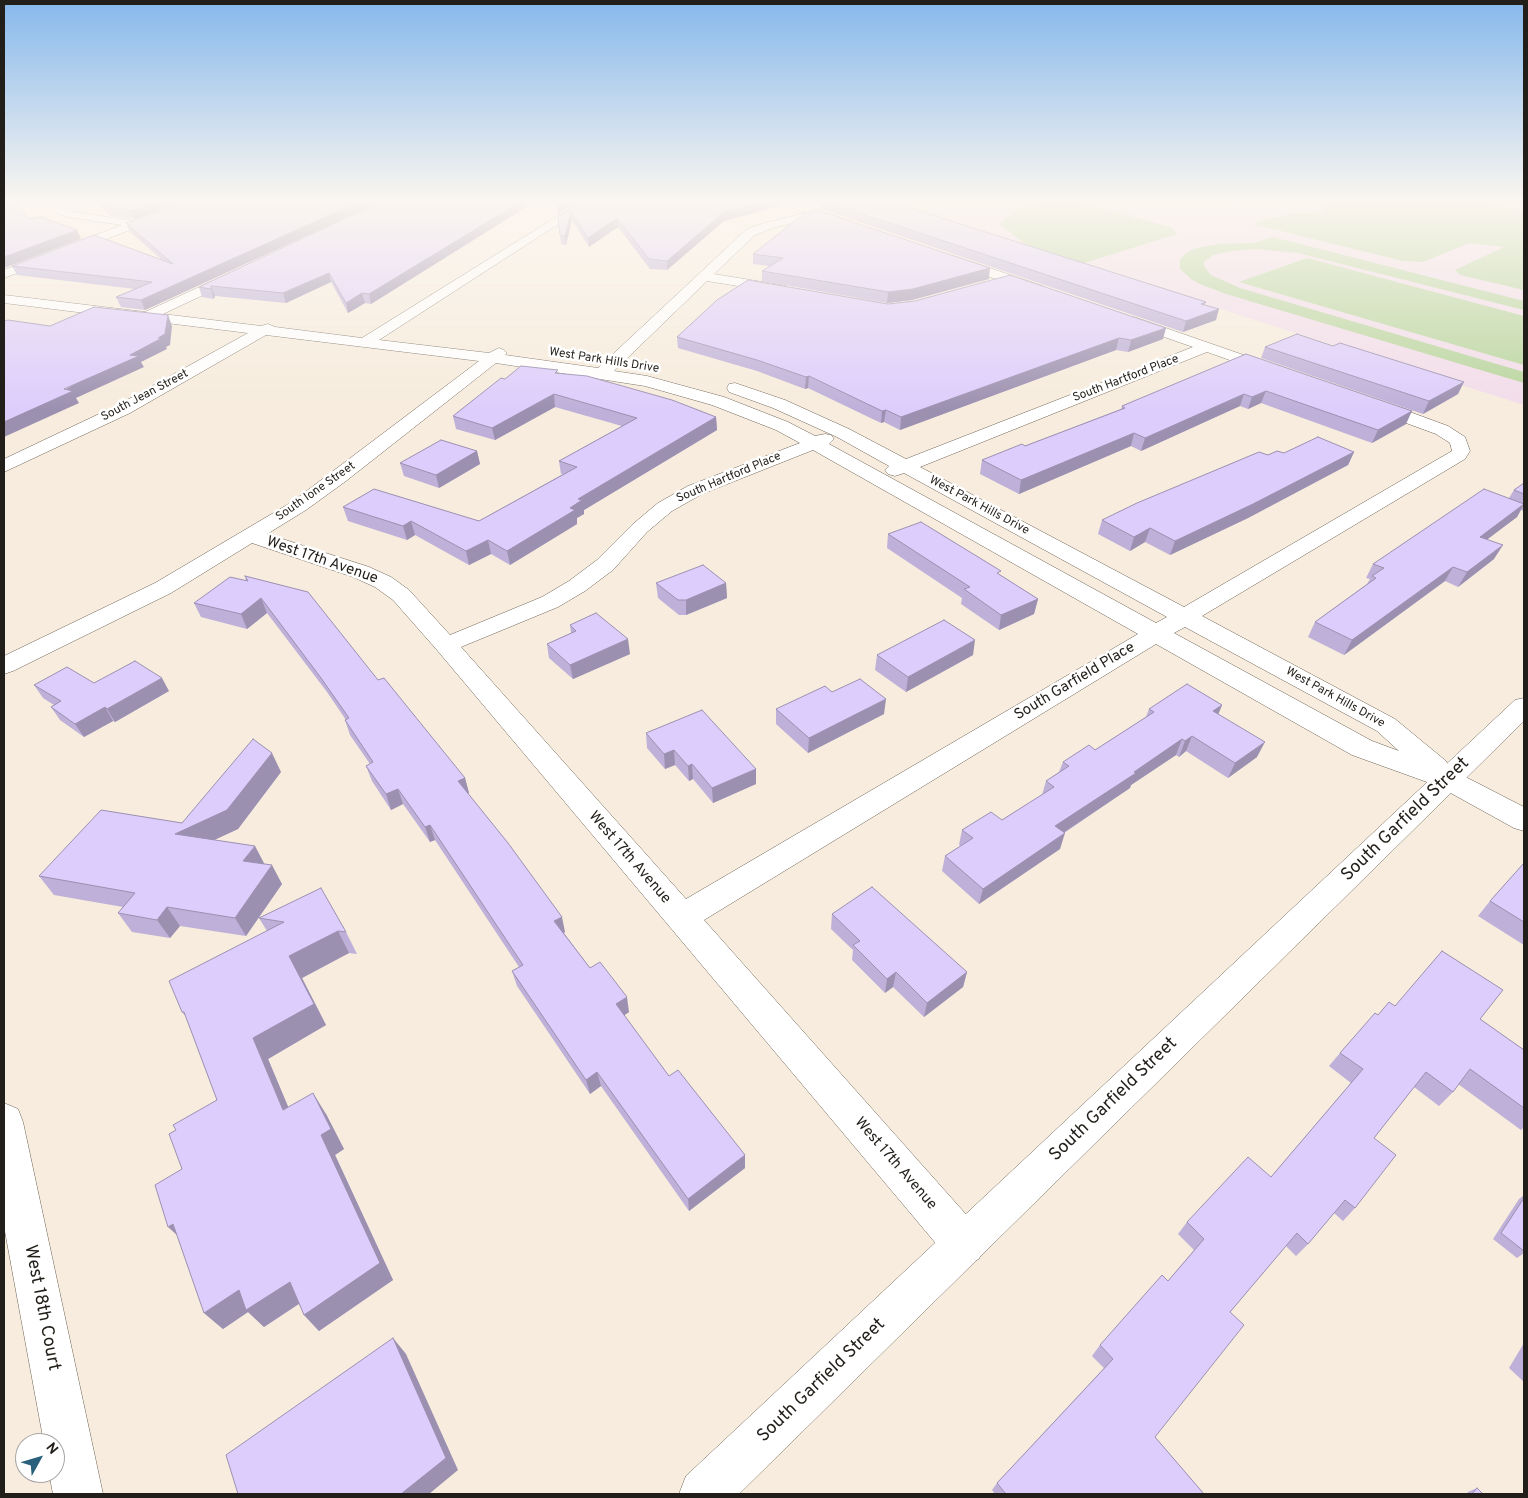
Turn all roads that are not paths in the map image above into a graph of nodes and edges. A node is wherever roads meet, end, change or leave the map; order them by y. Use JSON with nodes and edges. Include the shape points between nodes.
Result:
{"nodes":[{"id":1,"x":242,"y":271,"type":"edge"},
{"id":2,"x":479,"y":271,"type":"edge"},
{"id":3,"x":711,"y":271,"type":"edge"},
{"id":4,"x":985,"y":271,"type":"edge"},
{"id":5,"x":705,"y":277,"type":"junction"},
{"id":6,"x":1009,"y":279,"type":"junction"},
{"id":7,"x":983,"y":286,"type":"edge"},
{"id":8,"x":4,"y":288,"type":"edge"},
{"id":9,"x":798,"y":292,"type":"edge"},
{"id":10,"x":1047,"y":292,"type":"edge"},
{"id":11,"x":77,"y":296,"type":"junction"},
{"id":12,"x":4,"y":299,"type":"edge"},
{"id":13,"x":55,"y":306,"type":"junction"},
{"id":14,"x":167,"y":307,"type":"junction"},
{"id":15,"x":1113,"y":315,"type":"edge"},
{"id":16,"x":30,"y":317,"type":"dead end"},
{"id":17,"x":145,"y":317,"type":"junction"},
{"id":18,"x":283,"y":320,"type":"junction"},
{"id":19,"x":264,"y":331,"type":"junction"},
{"id":20,"x":382,"y":332,"type":"junction"},
{"id":21,"x":364,"y":343,"type":"junction"},
{"id":22,"x":1208,"y":347,"type":"junction"},
{"id":23,"x":499,"y":353,"type":"junction"},
{"id":24,"x":609,"y":367,"type":"junction"},
{"id":25,"x":1282,"y":373,"type":"edge"},
{"id":26,"x":1365,"y":402,"type":"edge"},
{"id":27,"x":843,"y":433,"type":"junction"},
{"id":28,"x":814,"y":443,"type":"junction"},
{"id":29,"x":4,"y":466,"type":"edge"},
{"id":30,"x":905,"y":466,"type":"junction"},
{"id":31,"x":876,"y":477,"type":"junction"},
{"id":32,"x":250,"y":536,"type":"junction"},
{"id":33,"x":1184,"y":616,"type":"junction"},
{"id":34,"x":1155,"y":634,"type":"junction"},
{"id":35,"x":446,"y":645,"type":"junction"},
{"id":36,"x":4,"y":666,"type":"edge"},
{"id":37,"x":1524,"y":706,"type":"edge"},
{"id":38,"x":1448,"y":779,"type":"junction"},
{"id":39,"x":1524,"y":820,"type":"edge"},
{"id":40,"x":681,"y":918,"type":"junction"},
{"id":41,"x":4,"y":1122,"type":"edge"},
{"id":42,"x":964,"y":1244,"type":"junction"},
{"id":43,"x":78,"y":1494,"type":"edge"},
{"id":44,"x":704,"y":1494,"type":"edge"}],
"edges":[{"from":1,"to":14,"type":"street"},
{"from":2,"to":20,"type":"street"},
{"from":3,"to":5,"type":"street"},
{"from":4,"to":6,"type":"street"},
{"from":5,"to":9,"type":"street"},
{"from":5,"to":24,"type":"street"},
{"from":6,"to":7,"type":"street"},
{"from":6,"to":10,"type":"street"},
{"from":8,"to":11,"type":"street","name":"West Park Hills Drive"},
{"from":11,"to":13,"type":"street"},
{"from":11,"to":14,"type":"street","name":"West Park Hills Drive"},
{"from":12,"to":13,"type":"street","name":"West Park Hills Drive"},
{"from":13,"to":16,"type":"street"},
{"from":13,"to":17,"type":"street","name":"West Park Hills Drive"},
{"from":14,"to":17,"type":"street"},
{"from":14,"to":18,"type":"street","name":"West Park Hills Drive"},
{"from":15,"to":22,"type":"street"},
{"from":17,"to":19,"type":"street","name":"West Park Hills Drive"},
{"from":18,"to":19,"type":"street","name":"South Jean Street"},
{"from":18,"to":20,"type":"street","name":"West Park Hills Drive"},
{"from":19,"to":21,"type":"street","name":"West Park Hills Drive"},
{"from":19,"to":29,"type":"street","name":"South Jean Street","via":[[124,409]]},
{"from":20,"to":21,"type":"street"},
{"from":20,"to":23,"type":"street","name":"West Park Hills Drive"},
{"from":21,"to":23,"type":"street","name":"West Park Hills Drive"},
{"from":22,"to":25,"type":"street"},
{"from":22,"to":30,"type":"street","name":"South Hartford Place"},
{"from":23,"to":24,"type":"street","name":"West Park Hills Drive"},
{"from":23,"to":32,"type":"street","name":"South Ione Street","via":[[339,477]]},
{"from":24,"to":27,"type":"street","name":"West Park Hills Drive","via":[[684,374],[746,392],[814,418]]},
{"from":24,"to":28,"type":"street","name":"West Park Hills Drive","via":[[718,401],[782,426]]},
{"from":26,"to":33,"type":"street","name":"South Garfield Place","via":[[1452,435],[1461,447],[1458,455]]},
{"from":27,"to":28,"type":"street","name":"South Hartford Place"},
{"from":27,"to":30,"type":"street","name":"West Park Hills Drive"},
{"from":28,"to":31,"type":"street","name":"West Park Hills Drive"},
{"from":28,"to":35,"type":"street","name":"South Hartford Place","via":[[695,490],[673,502],[640,528],[605,565],[577,586],[550,602]]},
{"from":30,"to":31,"type":"street","name":"South Hartford Place"},
{"from":30,"to":33,"type":"street","name":"West Park Hills Drive"},
{"from":31,"to":34,"type":"street","name":"West Park Hills Drive"},
{"from":32,"to":35,"type":"street","name":"West 17th Avenue","via":[[383,582],[401,595]]},
{"from":32,"to":36,"type":"street","name":"South Ione Street","via":[[163,588]]},
{"from":33,"to":34,"type":"street","name":"South Garfield Place"},
{"from":33,"to":38,"type":"street","name":"West Park Hills Drive","via":[[1386,725]]},
{"from":34,"to":38,"type":"street","name":"West Park Hills Drive","via":[[1362,748]]},
{"from":34,"to":40,"type":"street","name":"South Garfield Place"},
{"from":35,"to":40,"type":"street","name":"West 17th Avenue"},
{"from":37,"to":38,"type":"street","name":"South Garfield Street"},
{"from":38,"to":39,"type":"street"},
{"from":38,"to":42,"type":"street","name":"South Garfield Street"},
{"from":40,"to":42,"type":"street","name":"West 17th Avenue"},
{"from":41,"to":43,"type":"street","name":"West 18th Court"},
{"from":42,"to":44,"type":"street","name":"South Garfield Street"}]}
